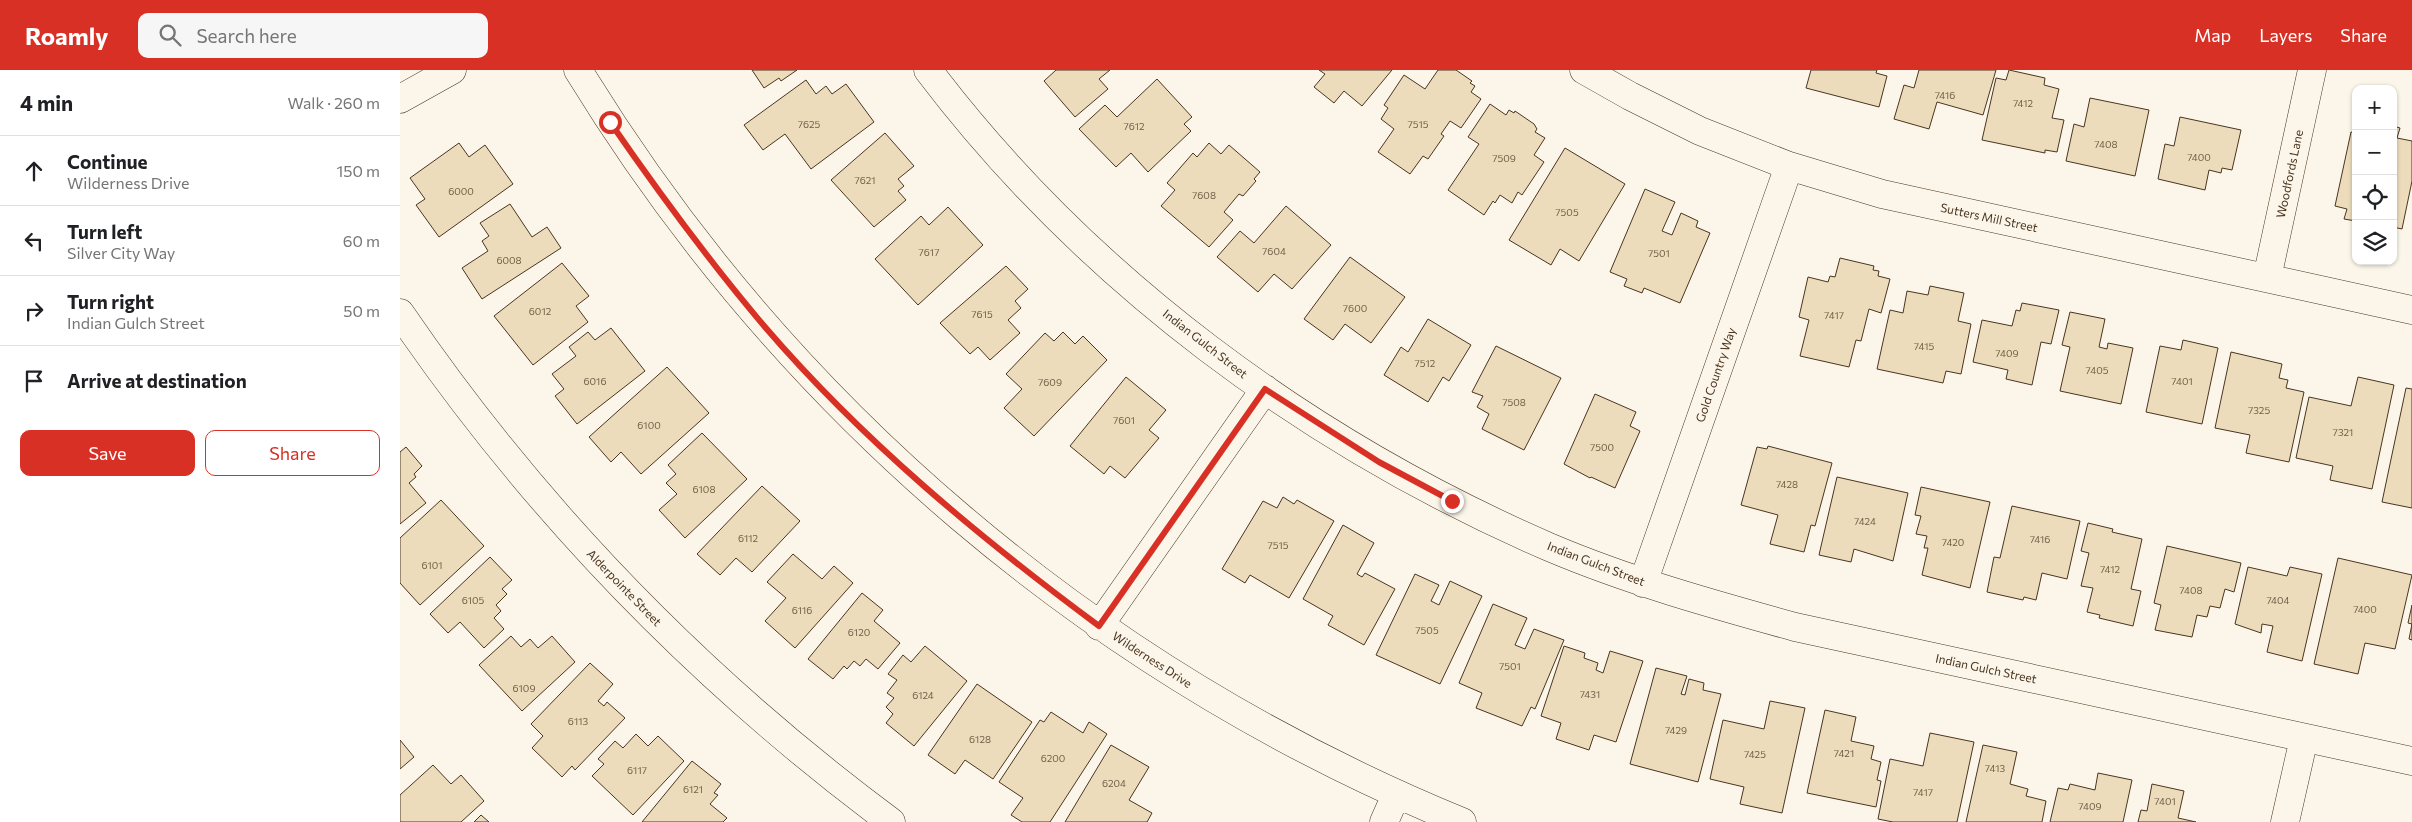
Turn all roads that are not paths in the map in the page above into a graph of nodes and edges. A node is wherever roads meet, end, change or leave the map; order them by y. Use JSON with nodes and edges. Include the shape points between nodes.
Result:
{"nodes":[{"id":1,"x":452,"y":70,"type":"edge"},
{"id":2,"x":578,"y":70,"type":"edge"},
{"id":3,"x":928,"y":70,"type":"edge"},
{"id":4,"x":1584,"y":70,"type":"edge"},
{"id":5,"x":2312,"y":70,"type":"edge"},
{"id":6,"x":400,"y":99,"type":"edge"},
{"id":7,"x":1789,"y":166,"type":"junction"},
{"id":8,"x":2267,"y":278,"type":"junction"},
{"id":9,"x":2412,"y":310,"type":"edge"},
{"id":10,"x":400,"y":313,"type":"edge"},
{"id":11,"x":1265,"y":389,"type":"junction"},
{"id":12,"x":1643,"y":583,"type":"junction"},
{"id":13,"x":1099,"y":626,"type":"junction"},
{"id":14,"x":2304,"y":738,"type":"junction"},
{"id":15,"x":2412,"y":761,"type":"edge"},
{"id":16,"x":1396,"y":795,"type":"junction"},
{"id":17,"x":891,"y":822,"type":"edge"},
{"id":18,"x":1384,"y":822,"type":"edge"},
{"id":19,"x":1462,"y":822,"type":"edge"},
{"id":20,"x":2285,"y":822,"type":"edge"}],
"edges":[{"from":1,"to":6,"type":"street"},
{"from":2,"to":13,"type":"street","name":"Wilderness Drive","via":[[610,122],[685,228],[793,357],[854,422],[949,510]]},
{"from":3,"to":11,"type":"street","name":"Indian Gulch Street","via":[[1022,180],[1100,256],[1182,328]]},
{"from":4,"to":7,"type":"street","name":"Sutters Mill Street","via":[[1700,131]]},
{"from":5,"to":8,"type":"street","name":"Woodfords Lane"},
{"from":7,"to":8,"type":"street","name":"Sutters Mill Street","via":[[1882,194]]},
{"from":7,"to":12,"type":"street","name":"Gold Country Way"},
{"from":8,"to":9,"type":"street","name":"Sutters Mill Street"},
{"from":10,"to":17,"type":"street","name":"Alderpointe Street","via":[[442,374],[534,491],[634,600],[730,691],[828,775]]},
{"from":11,"to":12,"type":"street","name":"Indian Gulch Street","via":[[1379,462],[1452,501],[1550,547]]},
{"from":11,"to":13,"type":"street"},
{"from":12,"to":14,"type":"street","name":"Indian Gulch Street","via":[[1795,627]]},
{"from":13,"to":16,"type":"street","name":"Wilderness Drive","via":[[1199,691],[1275,735]]},
{"from":14,"to":15,"type":"street","name":"Indian Gulch Street"},
{"from":14,"to":20,"type":"street"},
{"from":16,"to":18,"type":"street"},
{"from":16,"to":19,"type":"street","name":"Wilderness Drive"}]}
